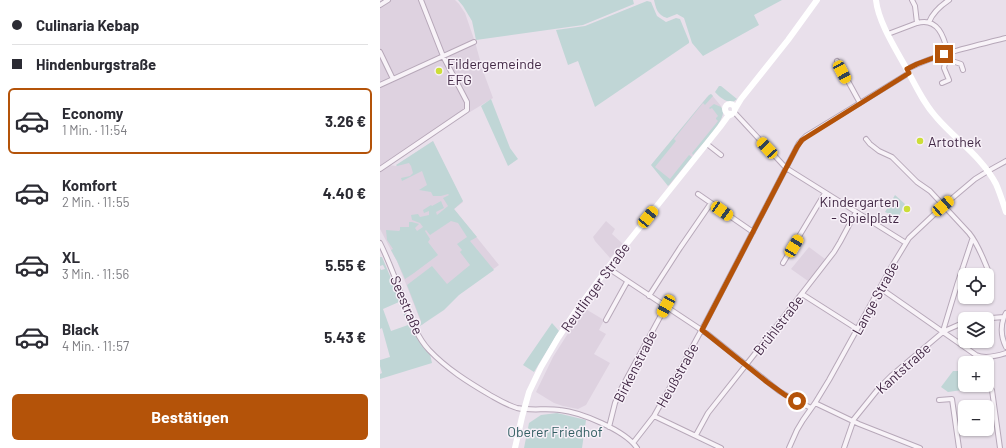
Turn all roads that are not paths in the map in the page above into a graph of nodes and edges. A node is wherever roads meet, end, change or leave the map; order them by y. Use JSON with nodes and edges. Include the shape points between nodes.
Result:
{"nodes":[{"id":1,"x":388,"y":0,"type":"edge"},
{"id":2,"x":421,"y":0,"type":"edge"},
{"id":3,"x":817,"y":0,"type":"edge"},
{"id":4,"x":876,"y":0,"type":"edge"},
{"id":5,"x":912,"y":0,"type":"edge"},
{"id":6,"x":949,"y":0,"type":"edge"},
{"id":7,"x":380,"y":5,"type":"edge"},
{"id":8,"x":929,"y":22,"type":"junction"},
{"id":9,"x":917,"y":23,"type":"junction"},
{"id":10,"x":888,"y":34,"type":"junction"},
{"id":11,"x":1006,"y":38,"type":"edge"},
{"id":12,"x":474,"y":42,"type":"dead end"},
{"id":13,"x":380,"y":52,"type":"edge"},
{"id":14,"x":946,"y":54,"type":"junction"},
{"id":15,"x":443,"y":56,"type":"junction"},
{"id":16,"x":946,"y":59,"type":"junction"},
{"id":17,"x":837,"y":61,"type":"dead end"},
{"id":18,"x":963,"y":70,"type":"dead end"},
{"id":19,"x":908,"y":71,"type":"junction"},
{"id":20,"x":393,"y":79,"type":"junction"},
{"id":21,"x":942,"y":83,"type":"dead end"},
{"id":22,"x":380,"y":85,"type":"edge"},
{"id":23,"x":860,"y":103,"type":"junction"},
{"id":24,"x":733,"y":110,"type":"junction"},
{"id":25,"x":720,"y":127,"type":"junction"},
{"id":26,"x":866,"y":139,"type":"dead end"},
{"id":27,"x":706,"y":144,"type":"junction"},
{"id":28,"x":720,"y":155,"type":"dead end"},
{"id":29,"x":1006,"y":161,"type":"edge"},
{"id":30,"x":786,"y":168,"type":"junction"},
{"id":31,"x":380,"y":169,"type":"edge"},
{"id":32,"x":988,"y":171,"type":"junction"},
{"id":33,"x":825,"y":193,"type":"junction"},
{"id":34,"x":698,"y":194,"type":"dead end"},
{"id":35,"x":711,"y":204,"type":"junction"},
{"id":36,"x":943,"y":206,"type":"junction"},
{"id":37,"x":856,"y":212,"type":"junction"},
{"id":38,"x":1006,"y":212,"type":"edge"},
{"id":39,"x":753,"y":232,"type":"junction"},
{"id":40,"x":972,"y":240,"type":"junction"},
{"id":41,"x":380,"y":243,"type":"edge"},
{"id":42,"x":906,"y":243,"type":"junction"},
{"id":43,"x":783,"y":263,"type":"dead end"},
{"id":44,"x":608,"y":268,"type":"junction"},
{"id":45,"x":987,"y":268,"type":"edge"},
{"id":46,"x":628,"y":282,"type":"junction"},
{"id":47,"x":880,"y":288,"type":"junction"},
{"id":48,"x":802,"y":294,"type":"junction"},
{"id":49,"x":649,"y":296,"type":"junction"},
{"id":50,"x":666,"y":306,"type":"junction"},
{"id":51,"x":1005,"y":315,"type":"edge"},
{"id":52,"x":994,"y":317,"type":"edge"},
{"id":53,"x":606,"y":320,"type":"dead end"},
{"id":54,"x":958,"y":325,"type":"edge"},
{"id":55,"x":857,"y":329,"type":"junction"},
{"id":56,"x":702,"y":330,"type":"junction"},
{"id":57,"x":943,"y":332,"type":"junction"},
{"id":58,"x":1006,"y":347,"type":"edge"},
{"id":59,"x":1006,"y":353,"type":"edge"},
{"id":60,"x":746,"y":365,"type":"junction"},
{"id":61,"x":992,"y":392,"type":"edge"},
{"id":62,"x":939,"y":400,"type":"dead end"},
{"id":63,"x":815,"y":403,"type":"junction"},
{"id":64,"x":812,"y":408,"type":"junction"},
{"id":65,"x":524,"y":409,"type":"junction"},
{"id":66,"x":654,"y":416,"type":"junction"},
{"id":67,"x":852,"y":421,"type":"junction"},
{"id":68,"x":609,"y":427,"type":"junction"},
{"id":69,"x":696,"y":435,"type":"junction"},
{"id":70,"x":633,"y":443,"type":"junction"},
{"id":71,"x":909,"y":446,"type":"edge"},
{"id":72,"x":1006,"y":447,"type":"edge"},
{"id":73,"x":515,"y":448,"type":"edge"},
{"id":74,"x":637,"y":448,"type":"edge"},
{"id":75,"x":720,"y":448,"type":"edge"},
{"id":76,"x":788,"y":448,"type":"edge"},
{"id":77,"x":844,"y":448,"type":"edge"},
{"id":78,"x":920,"y":448,"type":"edge"},
{"id":79,"x":959,"y":448,"type":"edge"},
{"id":80,"x":1001,"y":448,"type":"edge"}],
"edges":[{"from":1,"to":7,"type":"street"},
{"from":2,"to":15,"type":"street"},
{"from":3,"to":24,"type":"street","name":"Reutlinger Straße"},
{"from":4,"to":10,"type":"street"},
{"from":5,"to":9,"type":"street"},
{"from":6,"to":8,"type":"street","via":[[935,11]]},
{"from":8,"to":9,"type":"street"},
{"from":8,"to":14,"type":"street","via":[[942,34]]},
{"from":9,"to":10,"type":"street"},
{"from":10,"to":19,"type":"street"},
{"from":11,"to":14,"type":"street","name":"Heußstraße"},
{"from":12,"to":15,"type":"street"},
{"from":13,"to":20,"type":"street"},
{"from":14,"to":16,"type":"street"},
{"from":14,"to":19,"type":"street","name":"Heußstraße","via":[[917,64]]},
{"from":15,"to":20,"type":"street"},
{"from":15,"to":31,"type":"street","via":[[467,102],[466,110]]},
{"from":16,"to":18,"type":"street","via":[[961,64]]},
{"from":16,"to":21,"type":"street","via":[[944,68],[949,80]]},
{"from":17,"to":23,"type":"street"},
{"from":19,"to":23,"type":"street","name":"Heußstraße"},
{"from":19,"to":32,"type":"street","via":[[931,112]]},
{"from":20,"to":22,"type":"street"},
{"from":23,"to":30,"type":"street","name":"Heußstraße","via":[[802,140]]},
{"from":24,"to":25,"type":"street","name":"Reutlinger Straße"},
{"from":24,"to":25,"type":"street","name":"Reutlinger Straße","via":[[728,114],[725,111]]},
{"from":24,"to":30,"type":"street"},
{"from":25,"to":27,"type":"street","name":"Reutlinger Straße"},
{"from":26,"to":36,"type":"street","via":[[879,151],[892,157]]},
{"from":27,"to":28,"type":"street"},
{"from":27,"to":44,"type":"street","name":"Reutlinger Straße"},
{"from":29,"to":32,"type":"street","name":"Lange Straße"},
{"from":30,"to":33,"type":"street"},
{"from":30,"to":39,"type":"street","name":"Heußstraße"},
{"from":32,"to":36,"type":"street","name":"Lange Straße"},
{"from":32,"to":38,"type":"street","via":[[998,188]]},
{"from":33,"to":37,"type":"street"},
{"from":33,"to":43,"type":"street"},
{"from":34,"to":35,"type":"street"},
{"from":35,"to":39,"type":"street"},
{"from":35,"to":49,"type":"street"},
{"from":36,"to":40,"type":"street","via":[[969,233]]},
{"from":36,"to":42,"type":"street","name":"Lange Straße","via":[[912,234]]},
{"from":37,"to":42,"type":"street"},
{"from":37,"to":48,"type":"street","name":"Brühlstraße","via":[[834,252]]},
{"from":39,"to":56,"type":"street","name":"Heußstraße"},
{"from":40,"to":45,"type":"street","via":[[977,244]]},
{"from":40,"to":57,"type":"street"},
{"from":41,"to":65,"type":"street","name":"Seestraße","via":[[412,324],[429,350],[468,382],[506,404]]},
{"from":42,"to":47,"type":"street","name":"Lange Straße"},
{"from":44,"to":46,"type":"street"},
{"from":44,"to":65,"type":"street","name":"Reutlinger Straße","via":[[576,311],[546,359],[529,392]]},
{"from":46,"to":49,"type":"street"},
{"from":46,"to":53,"type":"street"},
{"from":47,"to":55,"type":"street","name":"Lange Straße"},
{"from":47,"to":57,"type":"street"},
{"from":48,"to":55,"type":"street"},
{"from":48,"to":60,"type":"street","name":"Brühlstraße"},
{"from":49,"to":50,"type":"street"},
{"from":50,"to":56,"type":"street"},
{"from":50,"to":68,"type":"street","name":"Birkenstraße","via":[[620,391]]},
{"from":51,"to":52,"type":"street"},
{"from":51,"to":58,"type":"street","via":[[1001,335]]},
{"from":54,"to":57,"type":"street","name":"Kantstraße"},
{"from":55,"to":63,"type":"street","name":"Lange Straße"},
{"from":56,"to":60,"type":"street"},
{"from":56,"to":66,"type":"street","name":"Heußstraße"},
{"from":57,"to":59,"type":"street","via":[[979,356]]},
{"from":57,"to":67,"type":"street","name":"Kantstraße","via":[[888,379]]},
{"from":60,"to":64,"type":"street","via":[[779,391]]},
{"from":60,"to":69,"type":"street","name":"Brühlstraße","via":[[708,413]]},
{"from":61,"to":80,"type":"street"},
{"from":62,"to":79,"type":"street","via":[[952,399]]},
{"from":63,"to":64,"type":"street","name":"Lange Straße"},
{"from":63,"to":67,"type":"street"},
{"from":64,"to":76,"type":"street","name":"Lange Straße","via":[[800,424]]},
{"from":65,"to":68,"type":"street","name":"Seestraße","via":[[563,410]]},
{"from":65,"to":73,"type":"street","name":"Reutlinger Straße"},
{"from":66,"to":69,"type":"street"},
{"from":66,"to":70,"type":"street","name":"Heußstraße"},
{"from":67,"to":71,"type":"street"},
{"from":67,"to":77,"type":"street","name":"Kantstraße"},
{"from":68,"to":70,"type":"street","name":"Seestraße"},
{"from":69,"to":75,"type":"street"},
{"from":70,"to":74,"type":"street","name":"Seestraße"},
{"from":71,"to":78,"type":"street"},
{"from":72,"to":80,"type":"street"}]}
